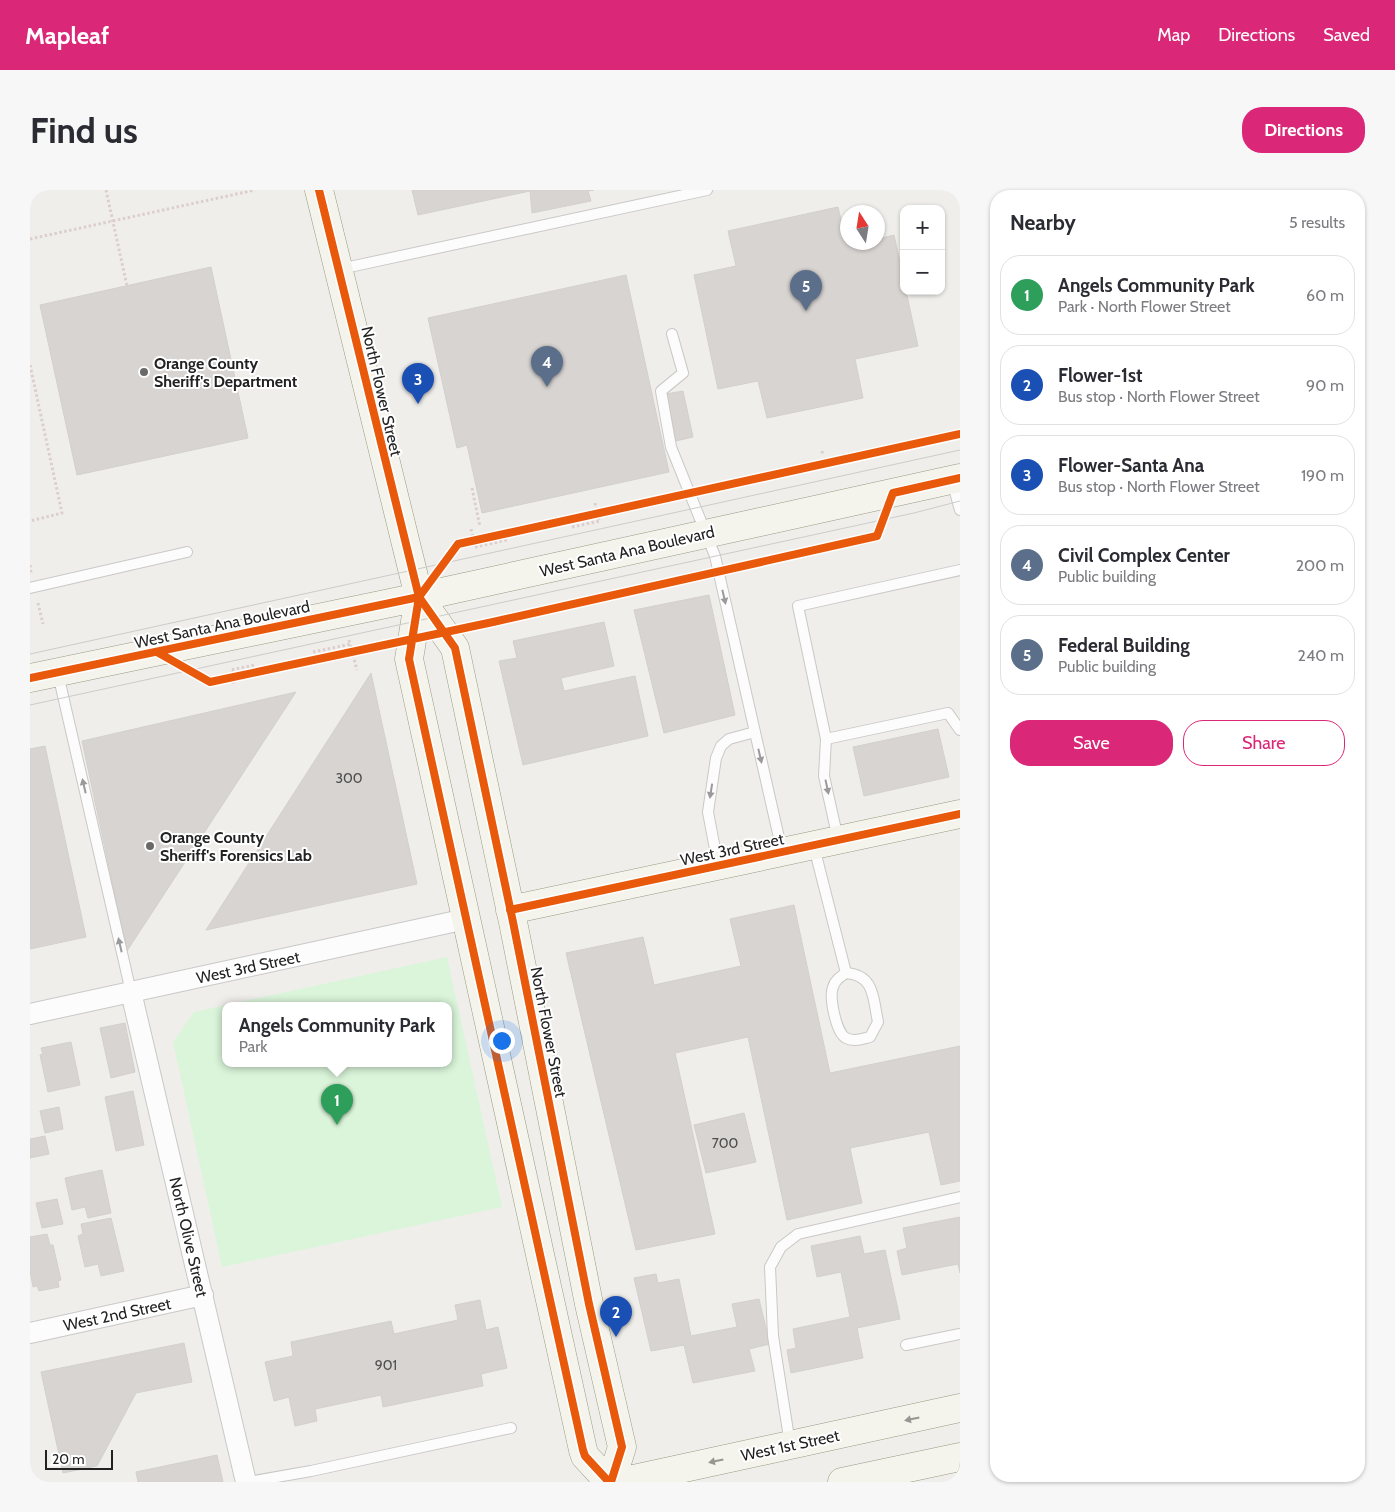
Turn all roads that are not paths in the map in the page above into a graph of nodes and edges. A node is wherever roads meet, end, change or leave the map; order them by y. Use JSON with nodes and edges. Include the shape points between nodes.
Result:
{"nodes":[{"id":1,"x":319,"y":190,"type":"edge"},
{"id":2,"x":707,"y":190,"type":"edge"},
{"id":3,"x":339,"y":269,"type":"junction"},
{"id":4,"x":672,"y":334,"type":"dead end"},
{"id":5,"x":956,"y":479,"type":"edge"},
{"id":6,"x":960,"y":510,"type":"edge"},
{"id":7,"x":707,"y":533,"type":"junction"},
{"id":8,"x":187,"y":552,"type":"dead end"},
{"id":9,"x":960,"y":570,"type":"edge"},
{"id":10,"x":30,"y":588,"type":"edge"},
{"id":11,"x":419,"y":597,"type":"junction"},
{"id":12,"x":58,"y":672,"type":"junction"},
{"id":13,"x":30,"y":678,"type":"edge"},
{"id":14,"x":960,"y":730,"type":"edge"},
{"id":15,"x":755,"y":732,"type":"junction"},
{"id":16,"x":826,"y":738,"type":"junction"},
{"id":17,"x":960,"y":814,"type":"edge"},
{"id":18,"x":826,"y":843,"type":"junction"},
{"id":19,"x":782,"y":852,"type":"junction"},
{"id":20,"x":718,"y":866,"type":"junction"},
{"id":21,"x":510,"y":910,"type":"junction"},
{"id":22,"x":466,"y":920,"type":"junction"},
{"id":23,"x":846,"y":973,"type":"junction"},
{"id":24,"x":131,"y":992,"type":"junction"},
{"id":25,"x":30,"y":1014,"type":"edge"},
{"id":26,"x":960,"y":1197,"type":"edge"},
{"id":27,"x":203,"y":1295,"type":"junction"},
{"id":28,"x":30,"y":1333,"type":"edge"},
{"id":29,"x":960,"y":1334,"type":"edge"},
{"id":30,"x":906,"y":1345,"type":"dead end"},
{"id":31,"x":960,"y":1408,"type":"edge"},
{"id":32,"x":511,"y":1428,"type":"dead end"},
{"id":33,"x":791,"y":1445,"type":"junction"},
{"id":34,"x":960,"y":1457,"type":"edge"},
{"id":35,"x":247,"y":1482,"type":"edge"},
{"id":36,"x":610,"y":1482,"type":"edge"},
{"id":37,"x":620,"y":1482,"type":"edge"},
{"id":38,"x":842,"y":1482,"type":"edge"}],
"edges":[{"from":1,"to":3,"type":"main road","name":"North Flower Street"},
{"from":2,"to":3,"type":"lane"},
{"from":3,"to":11,"type":"main road","name":"North Flower Street"},
{"from":4,"to":7,"type":"lane","via":[[684,373],[661,392],[671,447]]},
{"from":5,"to":6,"type":"lane"},
{"from":5,"to":7,"type":"main road","name":"West Santa Ana Boulevard"},
{"from":7,"to":11,"type":"main road","name":"West Santa Ana Boulevard"},
{"from":7,"to":15,"type":"lane","one_way":true},
{"from":8,"to":10,"type":"lane"},
{"from":9,"to":16,"type":"lane","via":[[798,606]]},
{"from":11,"to":12,"type":"main road","name":"West Santa Ana Boulevard"},
{"from":11,"to":21,"type":"main road","name":"North Flower Street","via":[[455,648]]},
{"from":11,"to":22,"type":"main road","name":"North Flower Street","via":[[409,659]]},
{"from":12,"to":13,"type":"main road","name":"West Santa Ana Boulevard"},
{"from":24,"to":12,"type":"lane","one_way":true},
{"from":14,"to":16,"type":"lane","via":[[948,713]]},
{"from":15,"to":19,"type":"lane","one_way":true},
{"from":15,"to":20,"type":"lane","one_way":true,"via":[[728,739],[716,758],[708,812]]},
{"from":16,"to":18,"type":"lane","one_way":true},
{"from":17,"to":18,"type":"main road","name":"West 3rd Street"},
{"from":18,"to":19,"type":"main road","name":"West 3rd Street"},
{"from":18,"to":23,"type":"lane"},
{"from":19,"to":20,"type":"main road","name":"West 3rd Street"},
{"from":20,"to":21,"type":"main road","name":"West 3rd Street"},
{"from":21,"to":36,"type":"main road","name":"North Flower Street","via":[[589,1304],[622,1447]]},
{"from":22,"to":24,"type":"street","name":"West 3rd Street"},
{"from":22,"to":36,"type":"main road","name":"North Flower Street","via":[[583,1450]]},
{"from":23,"to":23,"type":"lane","via":[[838,978],[831,995],[838,1029],[844,1037],[854,1040],[870,1037],[878,1022],[871,988],[858,974]]},
{"from":24,"to":25,"type":"street","name":"West 3rd Street"},
{"from":24,"to":27,"type":"street","name":"North Olive Street"},
{"from":26,"to":33,"type":"lane","via":[[798,1234],[780,1246],[770,1267],[773,1336]]},
{"from":27,"to":28,"type":"street","name":"West 2nd Street"},
{"from":27,"to":35,"type":"street","name":"North Olive Street"},
{"from":29,"to":30,"type":"lane"},
{"from":31,"to":33,"type":"main road","name":"West 1st Street","one_way":true},
{"from":32,"to":35,"type":"lane"},
{"from":33,"to":37,"type":"main road","name":"West 1st Street","one_way":true},
{"from":34,"to":38,"type":"main road"}]}
